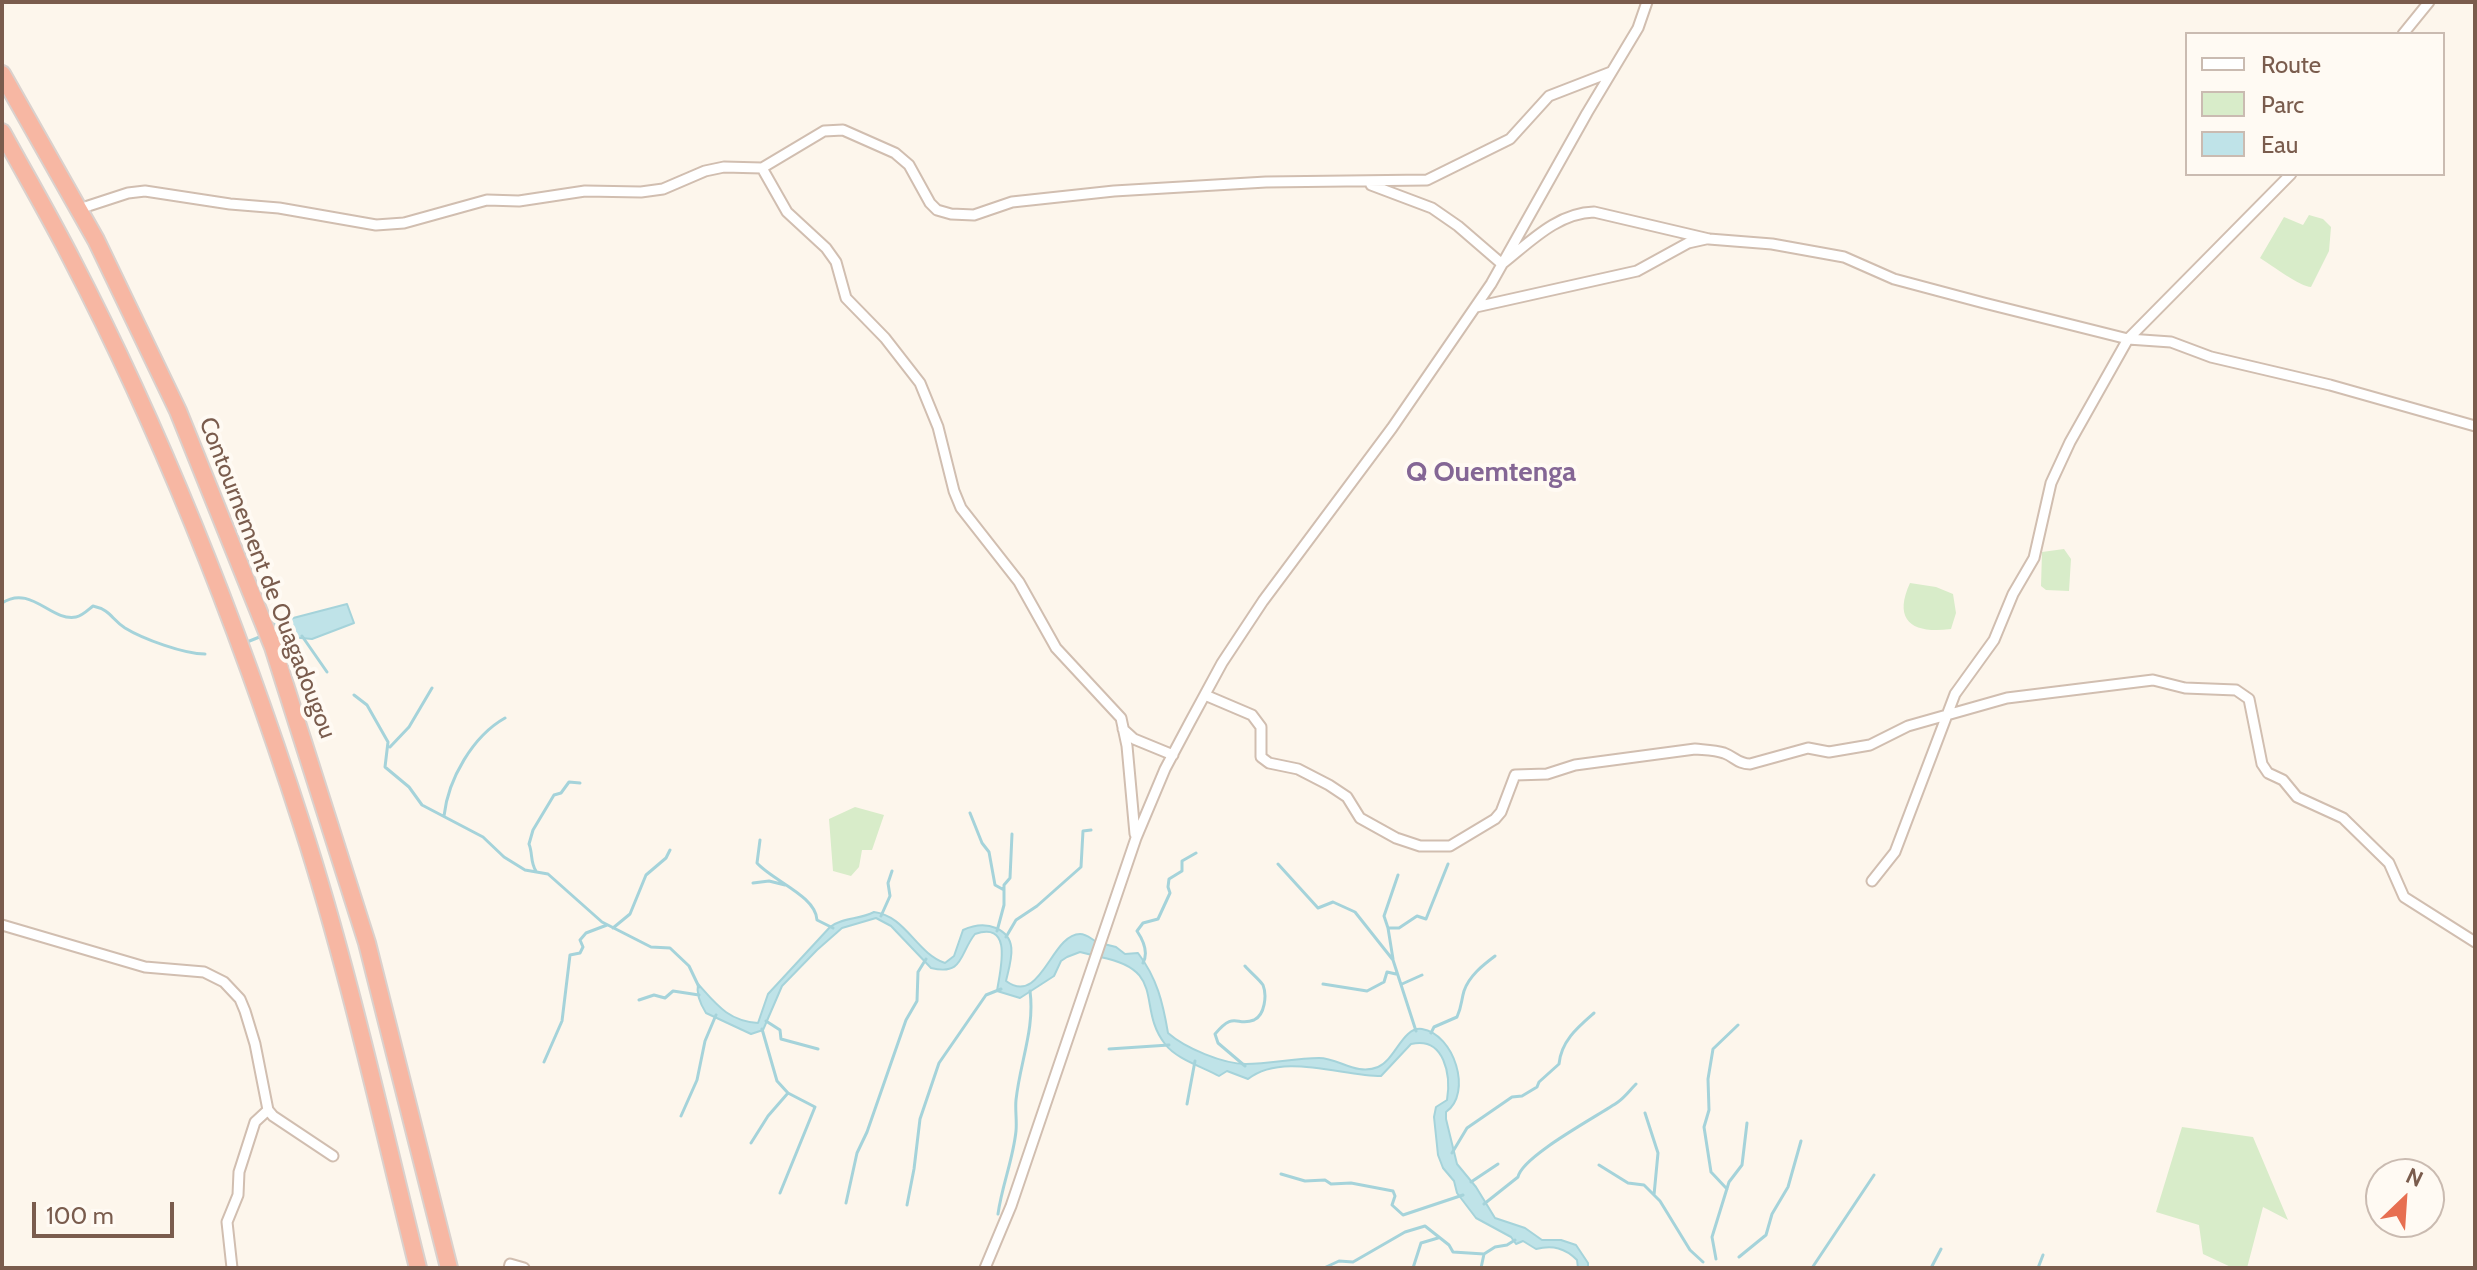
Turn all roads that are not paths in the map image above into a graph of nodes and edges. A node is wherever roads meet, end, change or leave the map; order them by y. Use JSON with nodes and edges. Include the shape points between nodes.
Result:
{"nodes":[{"id":1,"x":1647,"y":2,"type":"edge"},
{"id":2,"x":1654,"y":2,"type":"edge"},
{"id":3,"x":2429,"y":2,"type":"edge"},
{"id":4,"x":1638,"y":28,"type":"junction"},
{"id":5,"x":2405,"y":32,"type":"edge"},
{"id":6,"x":1611,"y":72,"type":"junction"},
{"id":7,"x":2,"y":74,"type":"edge"},
{"id":8,"x":2,"y":132,"type":"edge"},
{"id":9,"x":762,"y":168,"type":"junction"},
{"id":10,"x":2289,"y":176,"type":"edge"},
{"id":11,"x":1362,"y":181,"type":"junction"},
{"id":12,"x":79,"y":209,"type":"junction"},
{"id":13,"x":1709,"y":239,"type":"junction"},
{"id":14,"x":1502,"y":264,"type":"junction"},
{"id":15,"x":1476,"y":307,"type":"junction"},
{"id":16,"x":2128,"y":339,"type":"junction"},
{"id":17,"x":2475,"y":426,"type":"edge"},
{"id":18,"x":1205,"y":695,"type":"junction"},
{"id":19,"x":1945,"y":714,"type":"junction"},
{"id":20,"x":1123,"y":729,"type":"junction"},
{"id":21,"x":1173,"y":755,"type":"junction"},
{"id":22,"x":1136,"y":838,"type":"junction"},
{"id":23,"x":1872,"y":881,"type":"dead end"},
{"id":24,"x":2,"y":925,"type":"edge"},
{"id":25,"x":2475,"y":942,"type":"edge"},
{"id":26,"x":268,"y":1110,"type":"junction"},
{"id":27,"x":333,"y":1156,"type":"dead end"},
{"id":28,"x":232,"y":1268,"type":"edge"},
{"id":29,"x":418,"y":1268,"type":"edge"},
{"id":30,"x":449,"y":1268,"type":"edge"},
{"id":31,"x":509,"y":1268,"type":"edge"},
{"id":32,"x":524,"y":1268,"type":"edge"},
{"id":33,"x":985,"y":1268,"type":"edge"}],
"edges":[{"from":1,"to":4,"type":"street"},
{"from":2,"to":4,"type":"street"},
{"from":3,"to":5,"type":"street"},
{"from":4,"to":6,"type":"street"},
{"from":6,"to":11,"type":"street","via":[[1549,96],[1510,139],[1427,180]]},
{"from":6,"to":14,"type":"street"},
{"from":7,"to":12,"type":"highway","name":"Contournement de Ouagadougou"},
{"from":8,"to":29,"type":"highway","name":"Contournement de Ouagadougou","via":[[73,261],[137,396],[245,655],[351,989]]},
{"from":9,"to":11,"type":"street","via":[[824,131],[843,130],[895,153],[909,165],[937,210],[974,215],[1012,202],[1114,191]]},
{"from":9,"to":12,"type":"street","via":[[724,167],[652,191],[487,200],[422,220],[376,225],[145,191]]},
{"from":9,"to":20,"type":"street","via":[[787,212],[836,262],[846,298],[912,370],[938,427],[961,508],[1019,582],[1056,648],[1110,704]]},
{"from":10,"to":16,"type":"street"},
{"from":11,"to":14,"type":"street","via":[[1432,208]]},
{"from":12,"to":30,"type":"highway","name":"Contournement de Ouagadougou","via":[[178,411],[273,647],[367,943]]},
{"from":13,"to":14,"type":"street","via":[[1582,213],[1556,221]]},
{"from":13,"to":15,"type":"street","via":[[1688,243],[1637,271]]},
{"from":13,"to":16,"type":"street","via":[[1844,257],[1894,279]]},
{"from":14,"to":15,"type":"street"},
{"from":15,"to":18,"type":"street","via":[[1263,601]]},
{"from":16,"to":17,"type":"street","via":[[2171,342]]},
{"from":16,"to":19,"type":"street","via":[[2051,483],[2034,558],[1994,640]]},
{"from":18,"to":19,"type":"street","via":[[1252,715],[1261,727],[1261,757],[1269,763],[1298,769],[1329,785],[1347,797],[1360,818],[1420,846],[1450,846],[1495,819],[1520,773],[1547,774],[1575,765],[1695,749],[1715,750],[1750,764],[1808,748],[1829,752],[1870,745]]},
{"from":18,"to":21,"type":"street"},
{"from":19,"to":23,"type":"street","via":[[1895,852]]},
{"from":19,"to":25,"type":"street","via":[[2007,698],[2153,680],[2185,688],[2236,690],[2249,699],[2268,773],[2283,780],[2297,797],[2343,818],[2389,863],[2404,897]]},
{"from":20,"to":21,"type":"street"},
{"from":20,"to":22,"type":"street"},
{"from":21,"to":22,"type":"street"},
{"from":22,"to":33,"type":"street"},
{"from":24,"to":26,"type":"street","via":[[145,967],[204,972],[224,982],[245,1011]]},
{"from":26,"to":27,"type":"street"},
{"from":26,"to":28,"type":"street","via":[[255,1122],[227,1222]]},
{"from":31,"to":32,"type":"street"}]}
